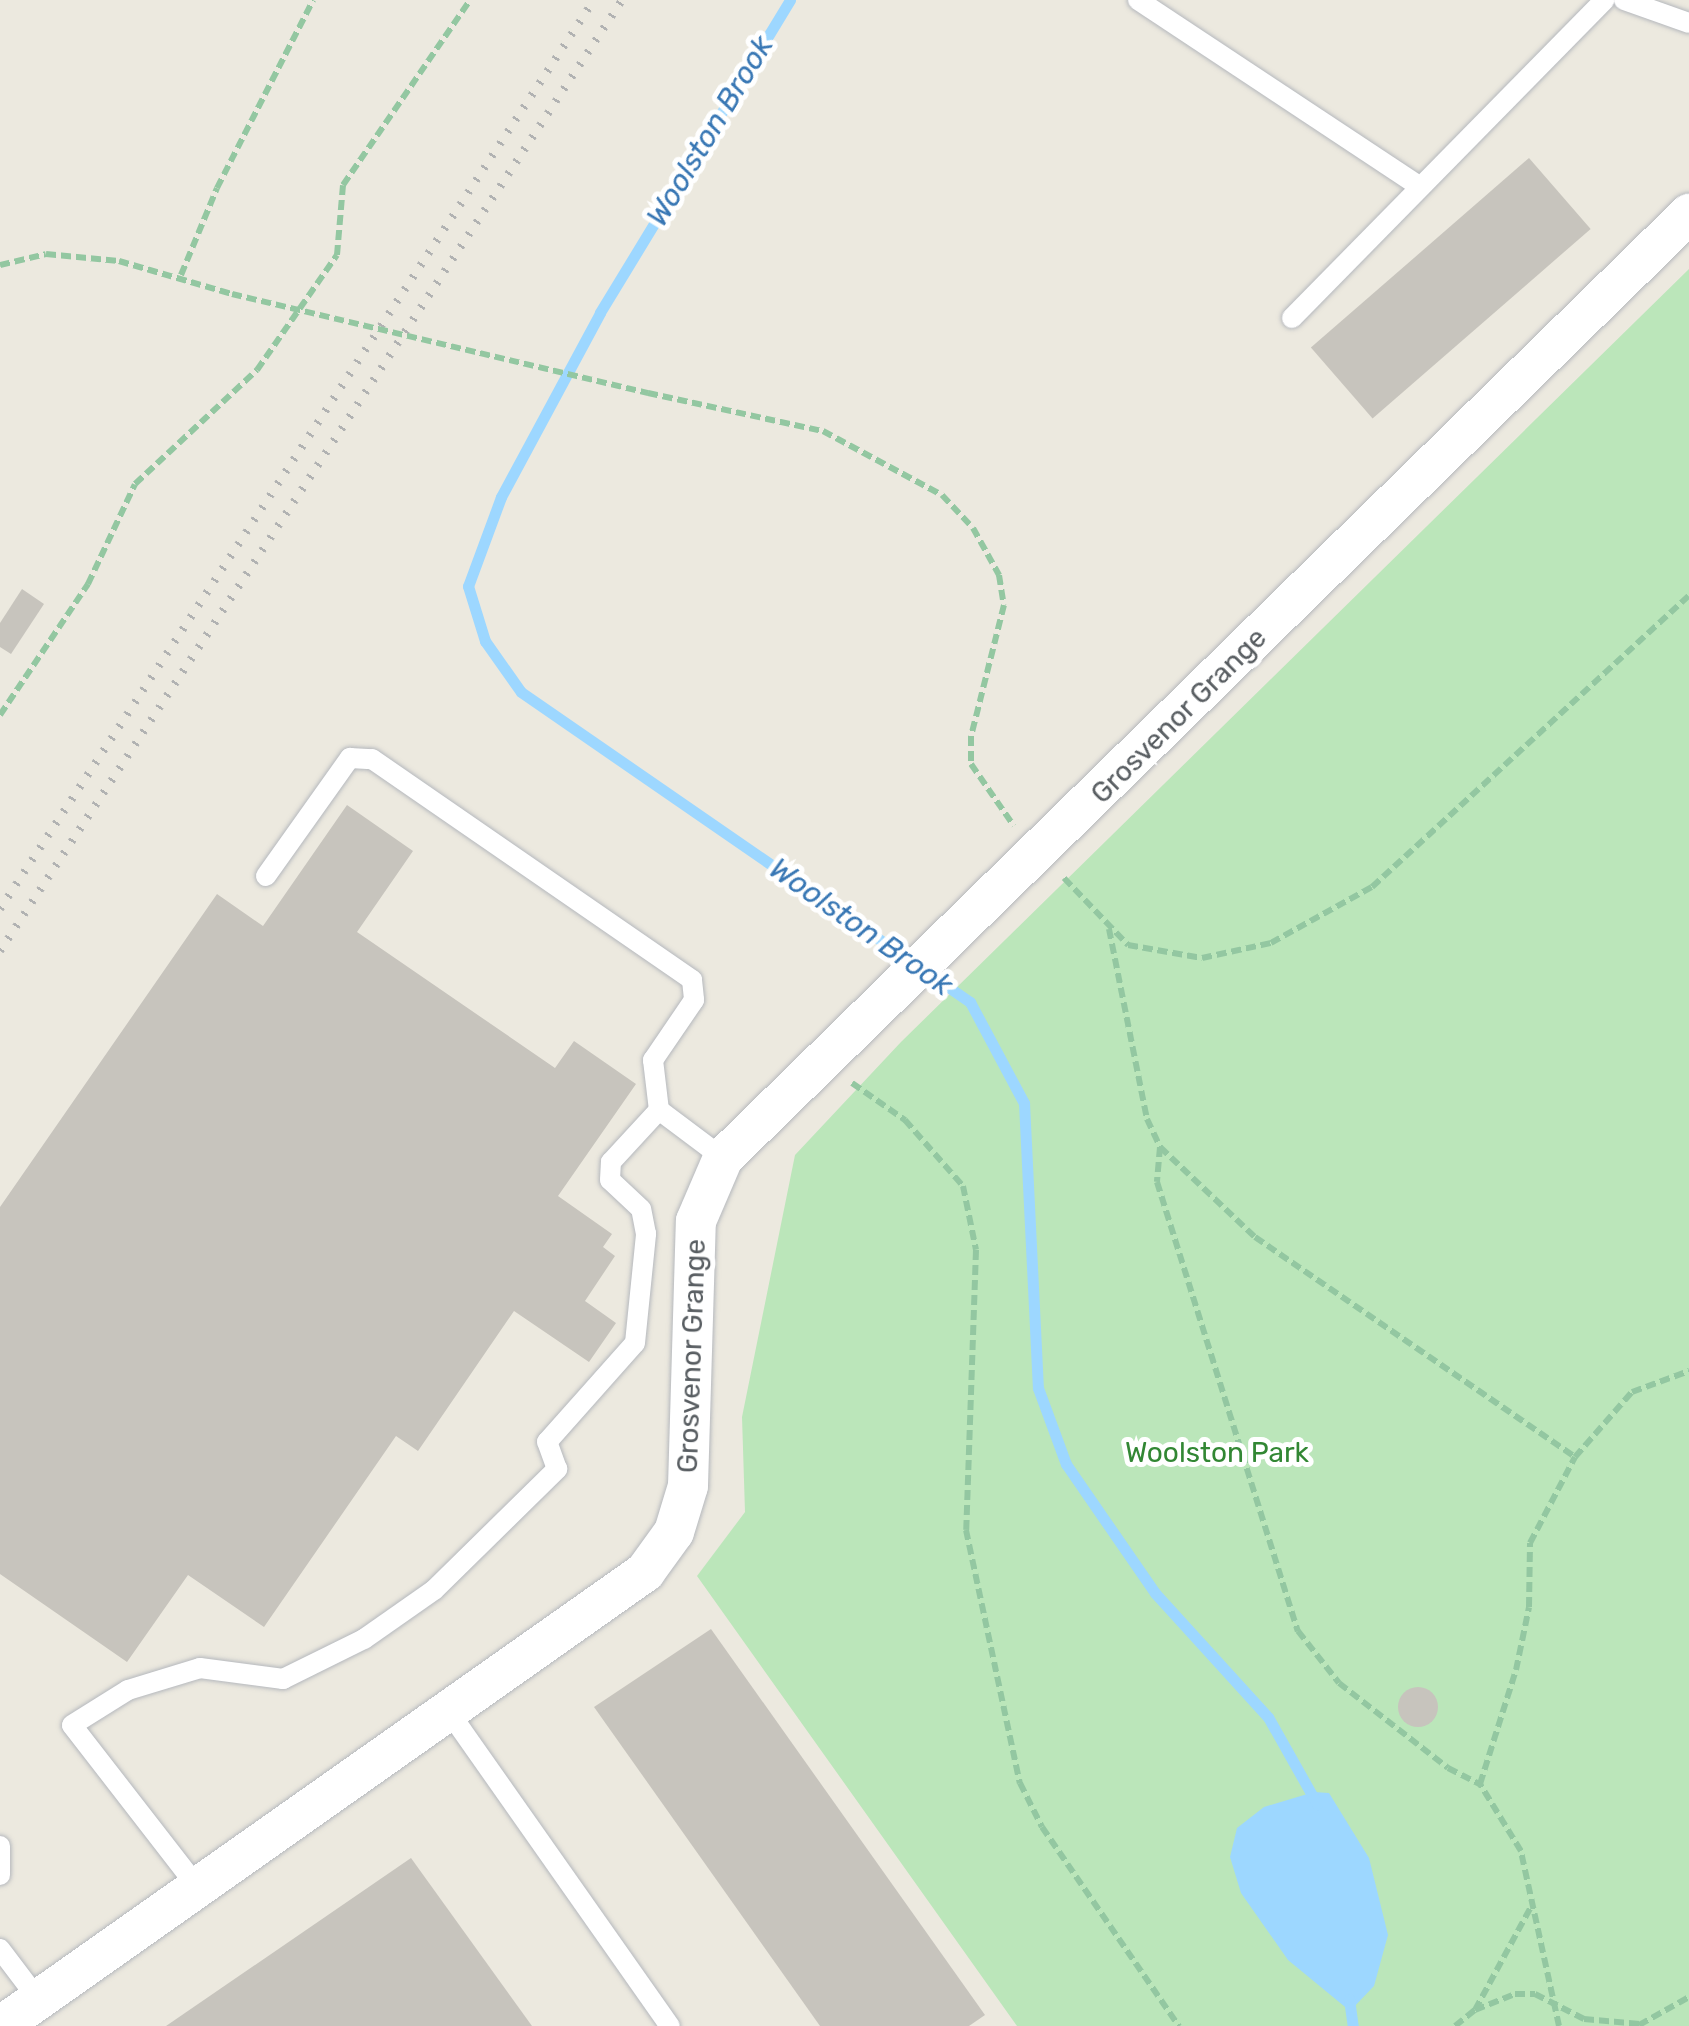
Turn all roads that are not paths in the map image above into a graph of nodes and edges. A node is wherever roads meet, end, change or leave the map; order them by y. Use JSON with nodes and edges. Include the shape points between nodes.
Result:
{"nodes":[{"id":1,"x":1138,"y":0,"type":"edge"},
{"id":2,"x":1605,"y":0,"type":"edge"},
{"id":3,"x":1624,"y":0,"type":"edge"},
{"id":4,"x":1672,"y":8,"type":"edge"},
{"id":5,"x":1689,"y":23,"type":"edge"},
{"id":6,"x":1420,"y":188,"type":"junction"},
{"id":7,"x":1689,"y":214,"type":"edge"},
{"id":8,"x":1292,"y":318,"type":"dead end"},
{"id":9,"x":266,"y":876,"type":"dead end"},
{"id":10,"x":659,"y":1110,"type":"junction"},
{"id":11,"x":723,"y":1158,"type":"junction"},
{"id":12,"x":449,"y":1712,"type":"junction"},
{"id":13,"x":0,"y":1846,"type":"edge"},
{"id":14,"x":0,"y":1875,"type":"edge"},
{"id":15,"x":199,"y":1889,"type":"junction"},
{"id":16,"x":0,"y":1949,"type":"edge"},
{"id":17,"x":38,"y":1999,"type":"junction"},
{"id":18,"x":1,"y":2026,"type":"edge"},
{"id":19,"x":670,"y":2026,"type":"edge"}],
"edges":[{"from":1,"to":6,"type":"lane"},
{"from":2,"to":6,"type":"lane"},
{"from":3,"to":4,"type":"lane"},
{"from":4,"to":5,"type":"lane"},
{"from":6,"to":8,"type":"lane"},
{"from":7,"to":11,"type":"street","name":"Grosvenor Grange"},
{"from":9,"to":10,"type":"lane","via":[[350,758],[372,758],[692,980],[694,1000],[653,1060]]},
{"from":10,"to":11,"type":"lane"},
{"from":10,"to":15,"type":"lane","via":[[610,1162],[610,1180],[641,1209],[646,1234],[635,1342],[548,1442],[557,1469],[434,1590],[364,1638],[283,1679],[200,1668],[128,1690],[72,1725]]},
{"from":11,"to":12,"type":"street","name":"Grosvenor Grange","via":[[696,1221],[688,1486],[674,1532],[626,1589]]},
{"from":12,"to":15,"type":"street","name":"Grosvenor Grange"},
{"from":12,"to":19,"type":"lane"},
{"from":13,"to":14,"type":"lane"},
{"from":15,"to":17,"type":"street","name":"Grosvenor Grange"},
{"from":16,"to":17,"type":"lane"},
{"from":17,"to":18,"type":"street","name":"Grosvenor Grange"}]}
